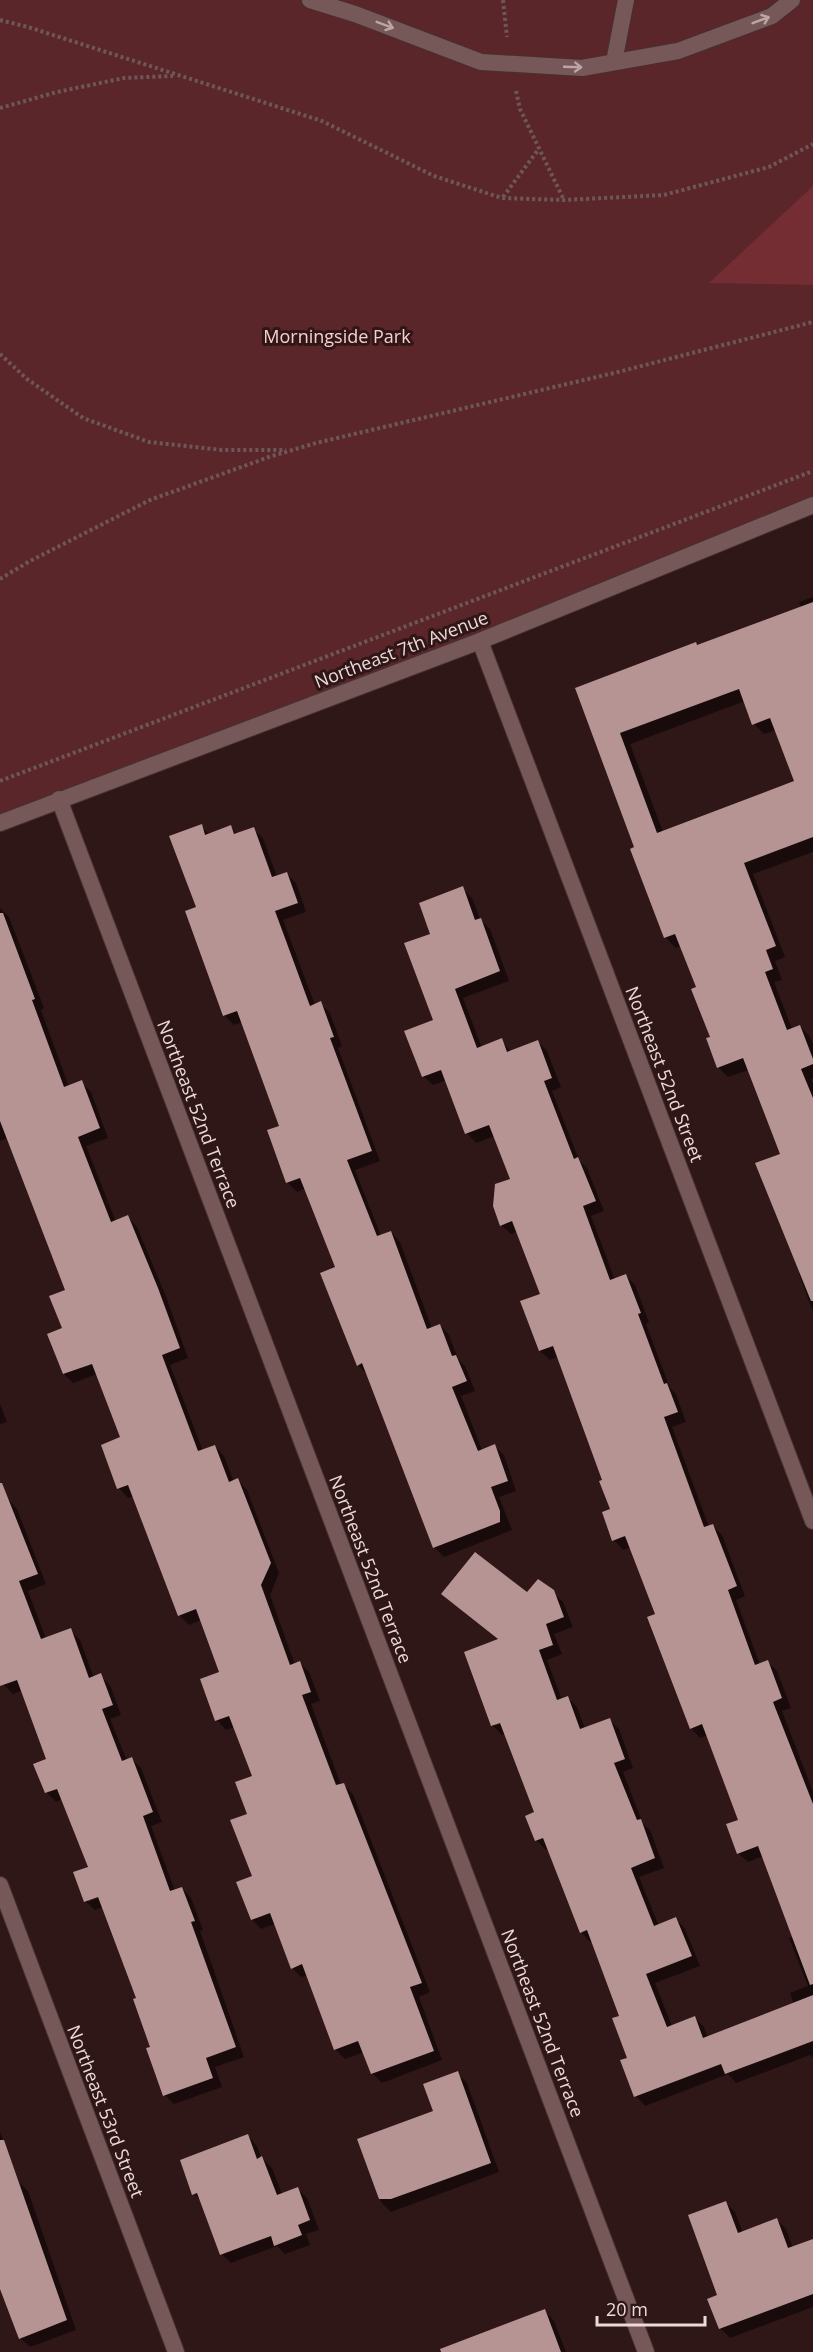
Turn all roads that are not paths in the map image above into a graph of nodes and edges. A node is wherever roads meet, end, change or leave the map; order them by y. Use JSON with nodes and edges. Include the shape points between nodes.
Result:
{"nodes":[{"id":1,"x":310,"y":0,"type":"edge"},
{"id":2,"x":626,"y":0,"type":"edge"},
{"id":3,"x":792,"y":0,"type":"edge"},
{"id":4,"x":353,"y":7,"type":"edge"},
{"id":5,"x":614,"y":62,"type":"junction"},
{"id":6,"x":813,"y":505,"type":"edge"},
{"id":7,"x":480,"y":641,"type":"junction"},
{"id":8,"x":59,"y":799,"type":"junction"},
{"id":9,"x":0,"y":823,"type":"edge"},
{"id":10,"x":813,"y":1521,"type":"edge"},
{"id":11,"x":0,"y":1885,"type":"edge"},
{"id":12,"x":176,"y":2352,"type":"edge"},
{"id":13,"x":646,"y":2352,"type":"edge"}],
"edges":[{"from":1,"to":4,"type":"street"},
{"from":2,"to":5,"type":"street"},
{"from":5,"to":3,"type":"street","one_way":true,"via":[[678,51],[772,15]]},
{"from":4,"to":5,"type":"street","one_way":true,"via":[[481,62],[582,68]]},
{"from":6,"to":7,"type":"street","name":"Northeast 7th Avenue"},
{"from":7,"to":8,"type":"street","name":"Northeast 7th Avenue"},
{"from":7,"to":10,"type":"street","name":"Northeast 52nd Street"},
{"from":8,"to":9,"type":"street","name":"Northeast 7th Avenue"},
{"from":8,"to":13,"type":"street","name":"Northeast 52nd Terrace"},
{"from":11,"to":12,"type":"street","name":"Northeast 53rd Street"}]}
